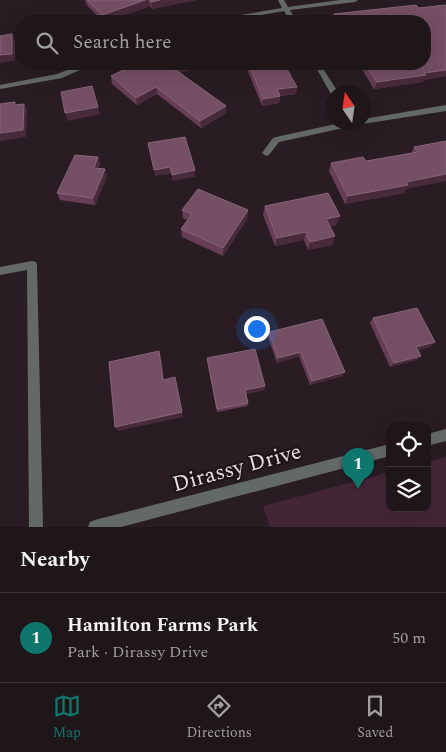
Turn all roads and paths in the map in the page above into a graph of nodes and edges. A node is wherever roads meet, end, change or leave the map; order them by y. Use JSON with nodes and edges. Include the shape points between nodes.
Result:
{"nodes":[{"id":1,"x":281,"y":0,"type":"edge"},
{"id":2,"x":355,"y":0,"type":"edge"},
{"id":3,"x":286,"y":9,"type":"junction"},
{"id":4,"x":252,"y":15,"type":"edge"},
{"id":5,"x":290,"y":15,"type":"edge"},
{"id":6,"x":74,"y":70,"type":"edge"},
{"id":7,"x":321,"y":70,"type":"edge"},
{"id":8,"x":330,"y":85,"type":"edge"},
{"id":9,"x":0,"y":87,"type":"edge"},
{"id":10,"x":446,"y":108,"type":"edge"},
{"id":11,"x":371,"y":120,"type":"edge"},
{"id":12,"x":326,"y":129,"type":"edge"},
{"id":13,"x":266,"y":153,"type":"dead end"},
{"id":14,"x":0,"y":271,"type":"edge"},
{"id":15,"x":446,"y":435,"type":"edge"},
{"id":16,"x":431,"y":439,"type":"edge"},
{"id":17,"x":386,"y":451,"type":"edge"},
{"id":18,"x":36,"y":527,"type":"edge"},
{"id":19,"x":95,"y":527,"type":"edge"}],
"edges":[{"from":1,"to":3,"type":"street"},
{"from":2,"to":3,"type":"street"},
{"from":3,"to":4,"type":"street"},
{"from":3,"to":5,"type":"street"},
{"from":6,"to":9,"type":"street"},
{"from":7,"to":8,"type":"street"},
{"from":10,"to":11,"type":"street"},
{"from":12,"to":13,"type":"street","via":[[276,140]]},
{"from":14,"to":18,"type":"street","via":[[32,265]]},
{"from":15,"to":16,"type":"street"},
{"from":17,"to":19,"type":"street","name":"Dirassy Drive"}]}
